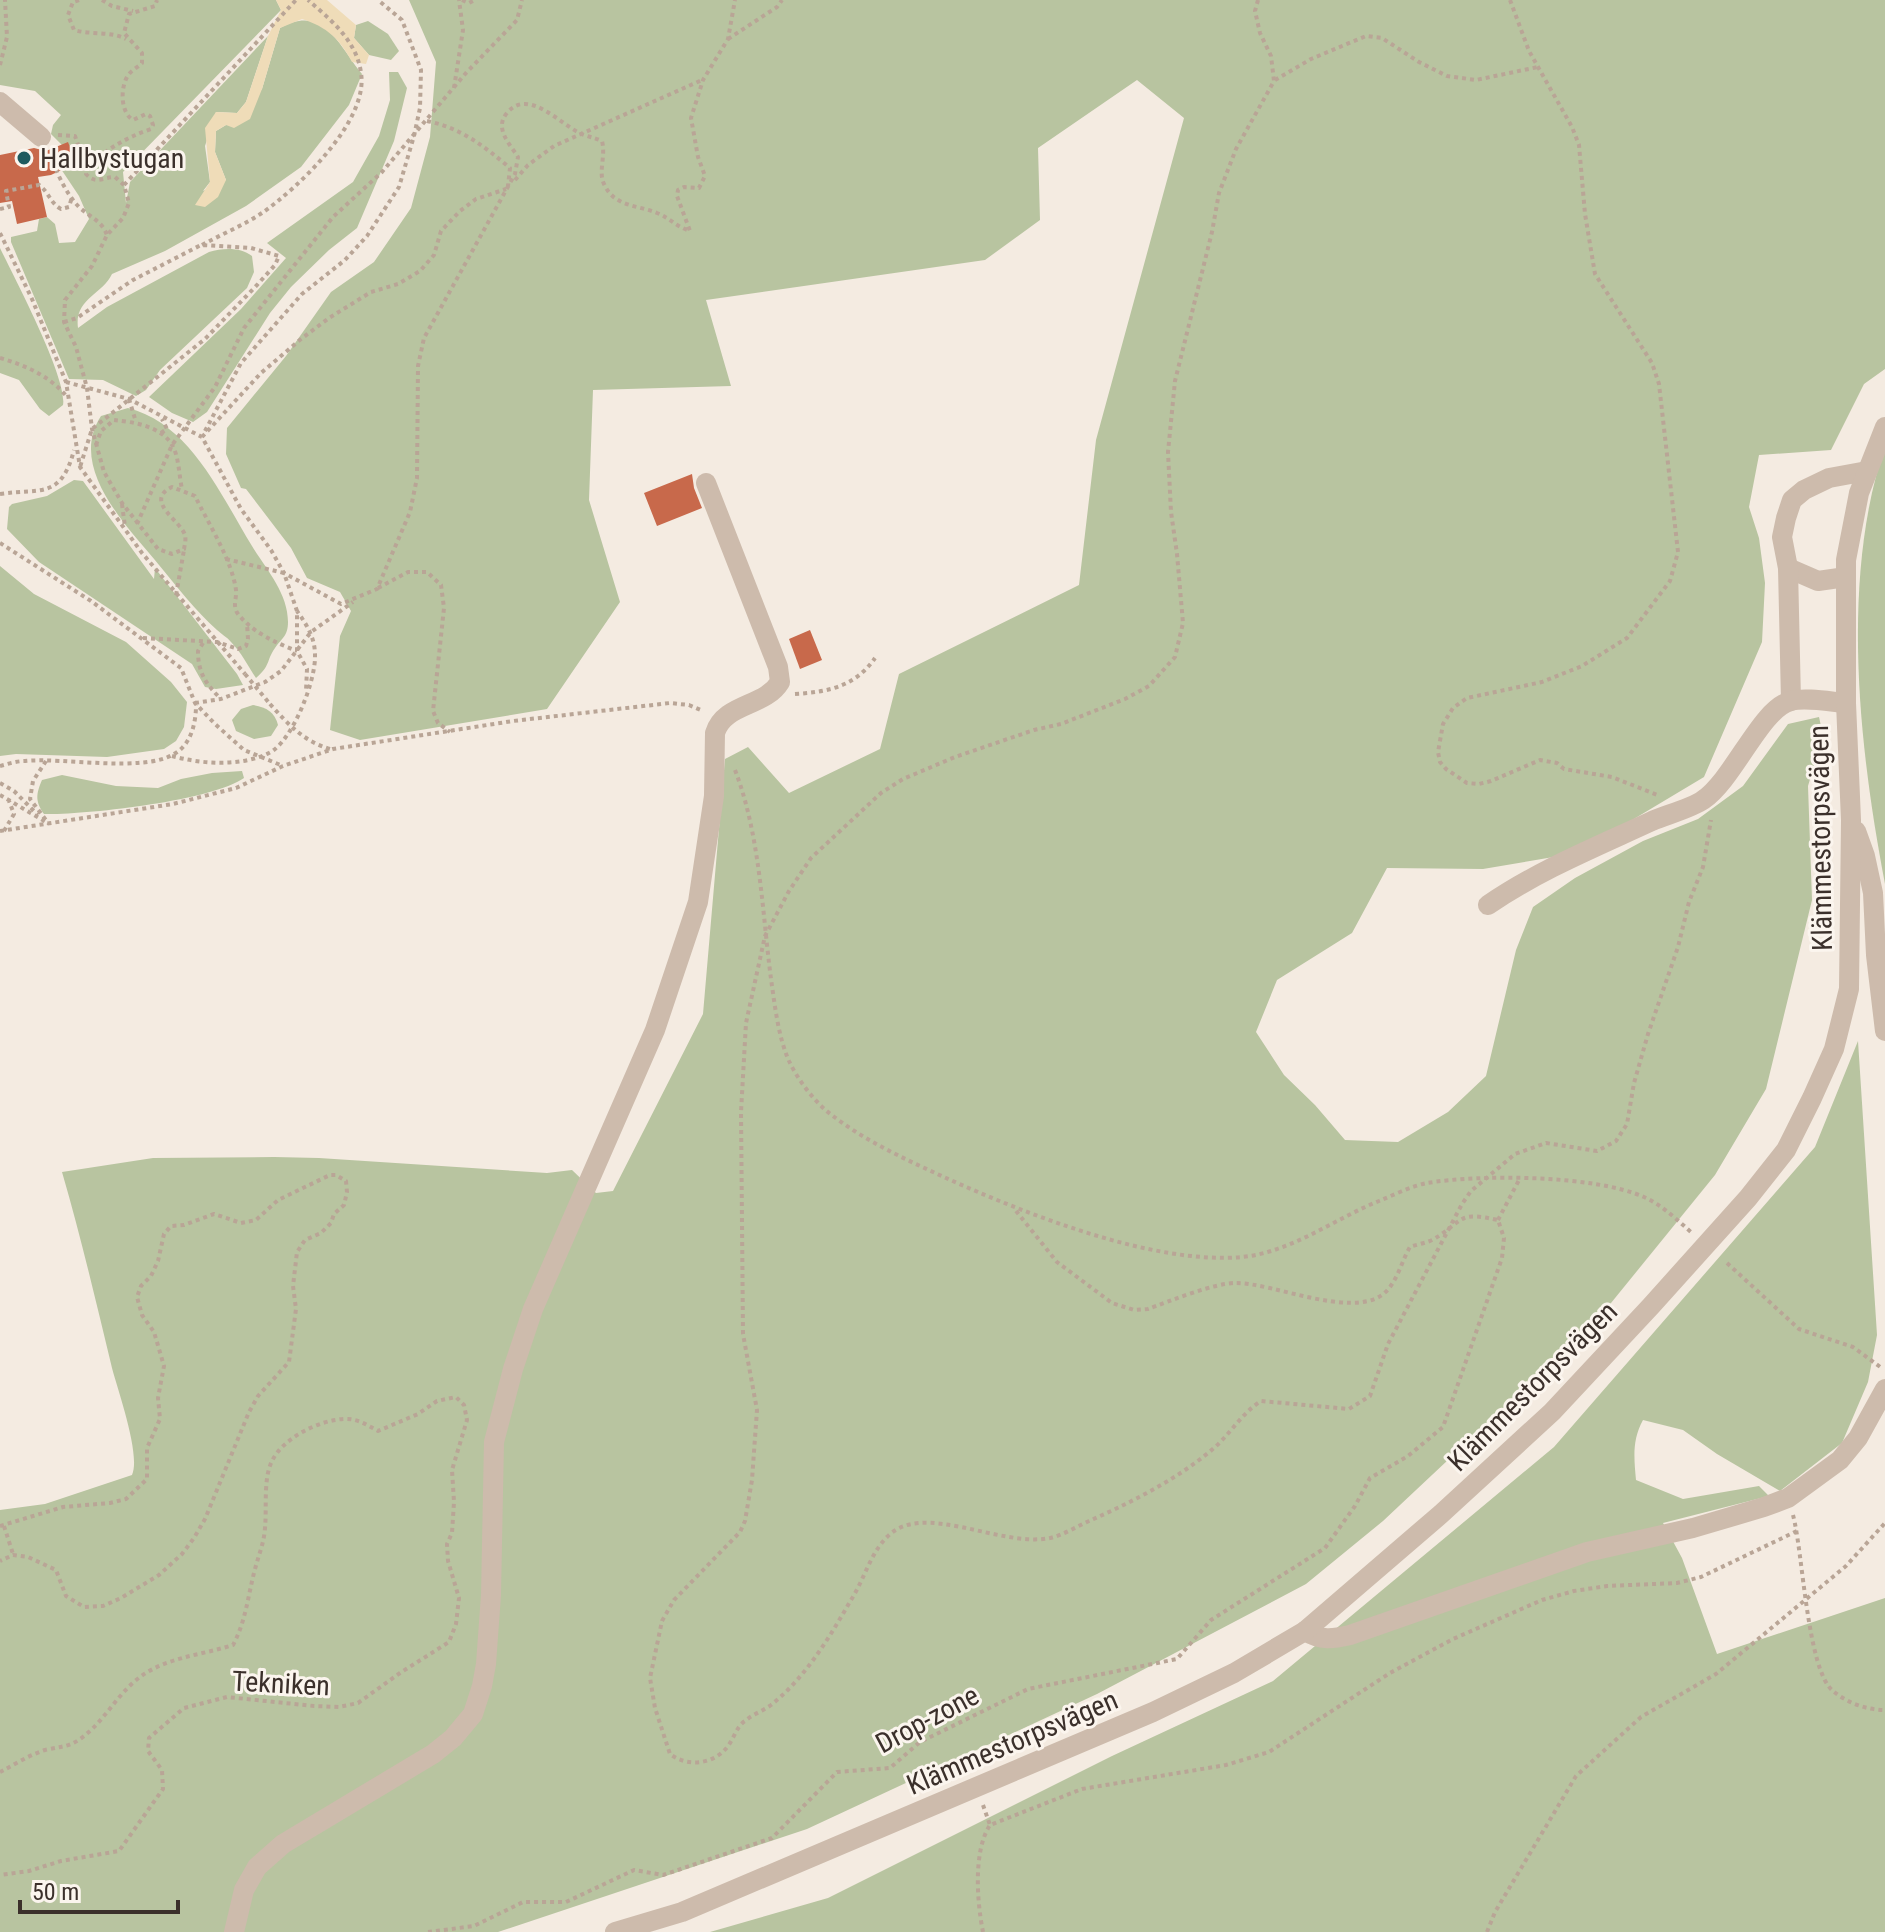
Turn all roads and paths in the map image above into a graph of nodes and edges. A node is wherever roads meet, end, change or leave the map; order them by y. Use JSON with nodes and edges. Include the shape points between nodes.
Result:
{"nodes":[{"id":1,"x":5,"y":0,"type":"edge"},
{"id":2,"x":79,"y":0,"type":"edge"},
{"id":3,"x":102,"y":0,"type":"edge"},
{"id":4,"x":157,"y":0,"type":"edge"},
{"id":5,"x":296,"y":0,"type":"edge"},
{"id":6,"x":308,"y":0,"type":"edge"},
{"id":7,"x":378,"y":0,"type":"edge"},
{"id":8,"x":460,"y":0,"type":"edge"},
{"id":9,"x":475,"y":0,"type":"edge"},
{"id":10,"x":522,"y":0,"type":"edge"},
{"id":11,"x":735,"y":0,"type":"edge"},
{"id":12,"x":782,"y":0,"type":"edge"},
{"id":13,"x":1258,"y":0,"type":"edge"},
{"id":14,"x":1510,"y":0,"type":"edge"},
{"id":15,"x":136,"y":11,"type":"junction"},
{"id":16,"x":728,"y":39,"type":"junction"},
{"id":17,"x":129,"y":40,"type":"junction"},
{"id":18,"x":0,"y":65,"type":"edge"},
{"id":19,"x":1538,"y":67,"type":"junction"},
{"id":20,"x":703,"y":80,"type":"junction"},
{"id":21,"x":1274,"y":81,"type":"junction"},
{"id":22,"x":453,"y":90,"type":"junction"},
{"id":23,"x":0,"y":102,"type":"edge"},
{"id":24,"x":420,"y":108,"type":"junction"},
{"id":25,"x":427,"y":121,"type":"junction"},
{"id":26,"x":583,"y":135,"type":"junction"},
{"id":27,"x":414,"y":136,"type":"junction"},
{"id":28,"x":41,"y":137,"type":"junction"},
{"id":29,"x":86,"y":168,"type":"junction"},
{"id":30,"x":124,"y":185,"type":"junction"},
{"id":31,"x":508,"y":188,"type":"junction"},
{"id":32,"x":72,"y":196,"type":"junction"},
{"id":33,"x":0,"y":209,"type":"edge"},
{"id":34,"x":0,"y":233,"type":"edge"},
{"id":35,"x":107,"y":235,"type":"junction"},
{"id":36,"x":201,"y":245,"type":"junction"},
{"id":37,"x":64,"y":322,"type":"junction"},
{"id":38,"x":0,"y":358,"type":"edge"},
{"id":39,"x":66,"y":382,"type":"junction"},
{"id":40,"x":87,"y":388,"type":"junction"},
{"id":41,"x":129,"y":399,"type":"junction"},
{"id":42,"x":69,"y":400,"type":"junction"},
{"id":43,"x":161,"y":417,"type":"junction"},
{"id":44,"x":136,"y":422,"type":"junction"},
{"id":45,"x":185,"y":427,"type":"junction"},
{"id":46,"x":1885,"y":427,"type":"edge"},
{"id":47,"x":92,"y":429,"type":"junction"},
{"id":48,"x":161,"y":433,"type":"junction"},
{"id":49,"x":202,"y":437,"type":"junction"},
{"id":50,"x":172,"y":445,"type":"junction"},
{"id":51,"x":75,"y":447,"type":"junction"},
{"id":52,"x":96,"y":447,"type":"junction"},
{"id":53,"x":80,"y":467,"type":"junction"},
{"id":54,"x":1867,"y":471,"type":"junction"},
{"id":55,"x":706,"y":483,"type":"dead end"},
{"id":56,"x":182,"y":489,"type":"junction"},
{"id":57,"x":0,"y":494,"type":"edge"},
{"id":58,"x":122,"y":503,"type":"junction"},
{"id":59,"x":137,"y":524,"type":"junction"},
{"id":60,"x":125,"y":530,"type":"junction"},
{"id":61,"x":0,"y":543,"type":"edge"},
{"id":62,"x":184,"y":549,"type":"junction"},
{"id":63,"x":226,"y":559,"type":"junction"},
{"id":64,"x":1788,"y":568,"type":"junction"},
{"id":65,"x":284,"y":573,"type":"junction"},
{"id":66,"x":1846,"y":577,"type":"junction"},
{"id":67,"x":377,"y":589,"type":"junction"},
{"id":68,"x":176,"y":595,"type":"junction"},
{"id":69,"x":297,"y":611,"type":"junction"},
{"id":70,"x":247,"y":621,"type":"junction"},
{"id":71,"x":311,"y":632,"type":"junction"},
{"id":72,"x":141,"y":638,"type":"junction"},
{"id":73,"x":217,"y":642,"type":"junction"},
{"id":74,"x":297,"y":651,"type":"junction"},
{"id":75,"x":875,"y":658,"type":"dead end"},
{"id":76,"x":768,"y":694,"type":"junction"},
{"id":77,"x":306,"y":697,"type":"junction"},
{"id":78,"x":221,"y":699,"type":"junction"},
{"id":79,"x":1791,"y":701,"type":"junction"},
{"id":80,"x":195,"y":703,"type":"junction"},
{"id":81,"x":1846,"y":703,"type":"junction"},
{"id":82,"x":718,"y":724,"type":"junction"},
{"id":83,"x":292,"y":729,"type":"junction"},
{"id":84,"x":450,"y":732,"type":"junction"},
{"id":85,"x":333,"y":749,"type":"junction"},
{"id":86,"x":172,"y":756,"type":"junction"},
{"id":87,"x":260,"y":756,"type":"junction"},
{"id":88,"x":46,"y":761,"type":"junction"},
{"id":89,"x":0,"y":766,"type":"edge"},
{"id":90,"x":283,"y":766,"type":"junction"},
{"id":91,"x":734,"y":766,"type":"dead end"},
{"id":92,"x":0,"y":783,"type":"edge"},
{"id":93,"x":0,"y":795,"type":"edge"},
{"id":94,"x":1667,"y":797,"type":"dead end"},
{"id":95,"x":8,"y":799,"type":"junction"},
{"id":96,"x":1702,"y":801,"type":"junction"},
{"id":97,"x":1851,"y":820,"type":"junction"},
{"id":98,"x":49,"y":824,"type":"junction"},
{"id":99,"x":2,"y":831,"type":"edge"},
{"id":100,"x":1488,"y":905,"type":"dead end"},
{"id":101,"x":765,"y":936,"type":"junction"},
{"id":102,"x":1885,"y":1031,"type":"edge"},
{"id":103,"x":1487,"y":1178,"type":"junction"},
{"id":104,"x":1519,"y":1179,"type":"junction"},
{"id":105,"x":1014,"y":1209,"type":"junction"},
{"id":106,"x":1498,"y":1220,"type":"junction"},
{"id":107,"x":1454,"y":1222,"type":"junction"},
{"id":108,"x":1692,"y":1233,"type":"dead end"},
{"id":109,"x":1727,"y":1263,"type":"dead end"},
{"id":110,"x":1885,"y":1370,"type":"edge"},
{"id":111,"x":1885,"y":1389,"type":"edge"},
{"id":112,"x":1788,"y":1498,"type":"junction"},
{"id":113,"x":1885,"y":1523,"type":"edge"},
{"id":114,"x":2,"y":1526,"type":"edge"},
{"id":115,"x":1797,"y":1531,"type":"junction"},
{"id":116,"x":13,"y":1555,"type":"junction"},
{"id":117,"x":0,"y":1561,"type":"edge"},
{"id":118,"x":1807,"y":1597,"type":"junction"},
{"id":119,"x":1305,"y":1631,"type":"junction"},
{"id":120,"x":1885,"y":1710,"type":"edge"},
{"id":121,"x":0,"y":1772,"type":"edge"},
{"id":122,"x":0,"y":1875,"type":"edge"},
{"id":123,"x":234,"y":1932,"type":"edge"},
{"id":124,"x":428,"y":1932,"type":"edge"},
{"id":125,"x":615,"y":1932,"type":"edge"},
{"id":126,"x":983,"y":1932,"type":"edge"},
{"id":127,"x":1487,"y":1932,"type":"edge"}],
"edges":[{"from":1,"to":18,"type":"path","via":[[7,37]]},
{"from":2,"to":17,"type":"path","via":[[68,15],[74,30]]},
{"from":3,"to":15,"type":"path"},
{"from":4,"to":15,"type":"path","via":[[155,6]]},
{"from":5,"to":30,"type":"path"},
{"from":6,"to":36,"type":"path","via":[[345,35],[357,60],[362,74],[357,103],[335,141],[290,190],[261,214]]},
{"from":7,"to":24,"type":"path","via":[[402,20],[421,70]]},
{"from":8,"to":9,"type":"path"},
{"from":8,"to":22,"type":"path","via":[[463,30]]},
{"from":10,"to":22,"type":"path","via":[[517,20]]},
{"from":11,"to":16,"type":"path"},
{"from":12,"to":16,"type":"path"},
{"from":13,"to":21,"type":"path","via":[[1255,11]]},
{"from":14,"to":19,"type":"path"},
{"from":15,"to":17,"type":"path","via":[[125,22]]},
{"from":16,"to":20,"type":"path"},
{"from":17,"to":29,"type":"path","via":[[142,53],[142,63],[124,85],[126,114],[133,120],[146,114],[153,125]]},
{"from":19,"to":21,"type":"path","via":[[1476,80],[1447,76],[1382,38],[1366,36]]},
{"from":19,"to":94,"type":"path","via":[[1579,145],[1595,274],[1652,363],[1659,384],[1678,552],[1670,581],[1627,638],[1582,666],[1542,682],[1467,698],[1443,724],[1438,752],[1446,769],[1467,783],[1491,781],[1540,760]]},
{"from":20,"to":26,"type":"path"},
{"from":20,"to":26,"type":"path","via":[[691,118],[705,176],[699,188],[684,187],[677,196],[690,231],[611,194],[602,182],[602,141]]},
{"from":21,"to":101,"type":"path","via":[[1236,149],[1219,193],[1175,381],[1168,452],[1183,623],[1175,657],[1149,686],[1125,699],[955,757],[881,793],[811,858]]},
{"from":22,"to":25,"type":"path"},
{"from":23,"to":28,"type":"street"},
{"from":24,"to":25,"type":"path"},
{"from":24,"to":27,"type":"path"},
{"from":25,"to":27,"type":"path"},
{"from":25,"to":31,"type":"path","via":[[479,142],[510,168]]},
{"from":26,"to":31,"type":"path","via":[[554,146]]},
{"from":26,"to":31,"type":"path","via":[[540,107],[512,107],[501,126],[518,157]]},
{"from":27,"to":45,"type":"path","via":[[333,217],[274,289],[244,328],[202,408]]},
{"from":27,"to":49,"type":"path","via":[[399,187],[367,236],[302,294],[241,363]]},
{"from":28,"to":29,"type":"path","via":[[75,136]]},
{"from":28,"to":32,"type":"path"},
{"from":29,"to":30,"type":"path","via":[[90,179],[115,177]]},
{"from":30,"to":35,"type":"path","via":[[129,203]]},
{"from":31,"to":49,"type":"path","via":[[460,211],[441,231],[434,255],[420,271],[371,292],[301,339]]},
{"from":31,"to":67,"type":"path","via":[[424,338],[418,366],[417,478],[410,512]]},
{"from":32,"to":33,"type":"path","via":[[69,207],[61,209],[42,186],[28,187],[6,191],[9,207]]},
{"from":32,"to":35,"type":"path"},
{"from":34,"to":39,"type":"path"},
{"from":35,"to":37,"type":"path","via":[[92,266],[65,300]]},
{"from":36,"to":37,"type":"path"},
{"from":36,"to":41,"type":"path","via":[[251,248],[279,256],[205,339]]},
{"from":37,"to":40,"type":"path"},
{"from":38,"to":42,"type":"path","via":[[56,383]]},
{"from":39,"to":40,"type":"path"},
{"from":39,"to":42,"type":"path"},
{"from":40,"to":41,"type":"path"},
{"from":40,"to":47,"type":"path"},
{"from":41,"to":43,"type":"path"},
{"from":41,"to":44,"type":"path"},
{"from":41,"to":47,"type":"path"},
{"from":42,"to":51,"type":"path"},
{"from":43,"to":45,"type":"path"},
{"from":43,"to":48,"type":"path","via":[[167,429]]},
{"from":44,"to":48,"type":"path"},
{"from":44,"to":52,"type":"path","via":[[114,420],[101,431]]},
{"from":45,"to":49,"type":"path"},
{"from":45,"to":50,"type":"path"},
{"from":46,"to":54,"type":"street","name":"Klämmestorpsvägen"},
{"from":47,"to":52,"type":"path"},
{"from":47,"to":53,"type":"path"},
{"from":48,"to":50,"type":"path"},
{"from":49,"to":65,"type":"path"},
{"from":50,"to":56,"type":"path"},
{"from":50,"to":59,"type":"path"},
{"from":51,"to":53,"type":"path"},
{"from":51,"to":57,"type":"path","via":[[60,482],[32,493]]},
{"from":52,"to":58,"type":"path"},
{"from":53,"to":60,"type":"path"},
{"from":54,"to":64,"type":"street","via":[[1829,478],[1792,500],[1782,537]]},
{"from":54,"to":66,"type":"street","name":"Klämmestorpsvägen","via":[[1851,527]]},
{"from":55,"to":76,"type":"street","via":[[778,667],[780,682]]},
{"from":56,"to":62,"type":"path","via":[[166,489],[161,497],[183,530]]},
{"from":56,"to":63,"type":"path","via":[[195,496]]},
{"from":58,"to":59,"type":"path"},
{"from":58,"to":60,"type":"path"},
{"from":59,"to":62,"type":"path","via":[[158,549],[172,554]]},
{"from":60,"to":68,"type":"path"},
{"from":61,"to":72,"type":"path"},
{"from":62,"to":68,"type":"path"},
{"from":63,"to":65,"type":"path"},
{"from":63,"to":70,"type":"path","via":[[236,590],[234,605]]},
{"from":64,"to":66,"type":"street","via":[[1818,581]]},
{"from":64,"to":79,"type":"street"},
{"from":65,"to":67,"type":"path","via":[[341,604]]},
{"from":65,"to":69,"type":"path"},
{"from":66,"to":81,"type":"street","name":"Klämmestorpsvägen"},
{"from":67,"to":71,"type":"path"},
{"from":67,"to":84,"type":"path","via":[[408,572],[427,572],[441,585],[444,608],[433,711]]},
{"from":68,"to":73,"type":"path"},
{"from":69,"to":71,"type":"path"},
{"from":69,"to":74,"type":"path"},
{"from":70,"to":73,"type":"path","via":[[246,646],[238,649]]},
{"from":70,"to":74,"type":"path"},
{"from":71,"to":74,"type":"path"},
{"from":71,"to":77,"type":"path","via":[[316,657]]},
{"from":72,"to":73,"type":"path"},
{"from":72,"to":80,"type":"path","via":[[181,668]]},
{"from":73,"to":78,"type":"path","via":[[202,644],[198,662],[206,684]]},
{"from":73,"to":83,"type":"path","bridge":true},
{"from":74,"to":77,"type":"path","via":[[307,669]]},
{"from":74,"to":78,"type":"path","via":[[265,682]]},
{"from":75,"to":76,"type":"path","via":[[838,688]]},
{"from":76,"to":82,"type":"street"},
{"from":77,"to":83,"type":"path"},
{"from":78,"to":80,"type":"path"},
{"from":79,"to":81,"type":"street"},
{"from":79,"to":96,"type":"street","via":[[1770,714],[1729,775]]},
{"from":80,"to":86,"type":"path","via":[[193,728],[184,747]]},
{"from":80,"to":87,"type":"path","via":[[244,750]]},
{"from":81,"to":97,"type":"street","name":"Klämmestorpsvägen"},
{"from":82,"to":84,"type":"path","via":[[689,705],[670,703]]},
{"from":82,"to":123,"type":"street","via":[[714,796],[698,902],[655,1030],[533,1309],[494,1442],[486,1664],[473,1714],[433,1754],[283,1844],[257,1867],[244,1890]]},
{"from":83,"to":85,"type":"path"},
{"from":83,"to":87,"type":"path","via":[[273,752]]},
{"from":84,"to":85,"type":"path"},
{"from":85,"to":90,"type":"path"},
{"from":86,"to":87,"type":"path","via":[[198,763]]},
{"from":86,"to":88,"type":"path","via":[[121,763]]},
{"from":87,"to":90,"type":"path"},
{"from":88,"to":89,"type":"path"},
{"from":88,"to":98,"type":"path","via":[[33,781],[30,799]]},
{"from":90,"to":98,"type":"path","via":[[236,788],[173,804]]},
{"from":91,"to":101,"type":"path","via":[[744,794]]},
{"from":92,"to":98,"type":"path"},
{"from":93,"to":95,"type":"path"},
{"from":95,"to":98,"type":"path"},
{"from":95,"to":99,"type":"path","via":[[14,814]]},
{"from":96,"to":100,"type":"street","via":[[1555,865]]},
{"from":96,"to":103,"type":"path","via":[[1711,815],[1703,867],[1648,1034],[1627,1124],[1616,1141],[1597,1151],[1546,1143],[1515,1154]]},
{"from":97,"to":102,"type":"street","via":[[1873,893]]},
{"from":97,"to":119,"type":"street","name":"Klämmestorpsvägen","via":[[1849,989],[1834,1049],[1786,1150],[1552,1412]]},
{"from":98,"to":99,"type":"path"},
{"from":101,"to":105,"type":"path","via":[[781,1036],[789,1061],[809,1091],[831,1115],[897,1156]]},
{"from":101,"to":107,"type":"path","via":[[746,1023],[741,1112],[743,1334],[757,1410],[752,1480],[740,1532],[674,1600],[662,1621],[650,1678],[670,1754],[678,1760],[714,1759],[743,1722],[770,1706],[800,1677],[886,1538],[903,1524],[949,1524],[1014,1538],[1051,1537],[1157,1487],[1214,1448],[1261,1401],[1335,1409],[1360,1404],[1370,1396],[1388,1344]]},
{"from":103,"to":104,"type":"path"},
{"from":103,"to":105,"type":"path","via":[[1424,1184],[1304,1237],[1242,1257],[1175,1253]]},
{"from":103,"to":107,"type":"path","via":[[1471,1191]]},
{"from":104,"to":106,"type":"path"},
{"from":104,"to":108,"type":"path","via":[[1618,1189],[1658,1205]]},
{"from":105,"to":107,"type":"path","via":[[1057,1262],[1112,1303],[1134,1310],[1233,1283],[1316,1299],[1368,1300],[1391,1285],[1410,1247],[1430,1241]]},
{"from":106,"to":107,"type":"path","via":[[1472,1216]]},
{"from":106,"to":124,"type":"path","name":"Drop-zone","via":[[1504,1238],[1502,1258],[1443,1427],[1370,1478],[1325,1548],[1211,1620],[1177,1659],[1028,1689],[920,1742],[890,1768],[837,1772],[772,1838],[663,1875],[634,1870],[566,1902],[523,1902],[474,1926]]},
{"from":109,"to":110,"type":"path","via":[[1799,1329],[1853,1347]]},
{"from":111,"to":112,"type":"street","via":[[1840,1460]]},
{"from":112,"to":115,"type":"path"},
{"from":112,"to":119,"type":"street","via":[[1693,1528],[1587,1552],[1350,1635],[1316,1639]]},
{"from":113,"to":118,"type":"path","via":[[1846,1566]]},
{"from":114,"to":116,"type":"path"},
{"from":114,"to":116,"type":"path","via":[[63,1507],[126,1499],[147,1479],[147,1448],[160,1419],[164,1366],[137,1297],[171,1226],[214,1214],[241,1223],[256,1220],[278,1200],[330,1175],[346,1181],[344,1205],[297,1252],[289,1362],[249,1412],[205,1519],[182,1554],[121,1598],[84,1607],[66,1596],[56,1570]]},
{"from":115,"to":118,"type":"path"},
{"from":115,"to":126,"type":"path","via":[[1701,1577],[1607,1586],[1542,1600],[1390,1673],[1269,1752],[1226,1765],[1082,1789],[990,1825],[978,1858]]},
{"from":116,"to":117,"type":"path"},
{"from":118,"to":120,"type":"path","via":[[1815,1657],[1831,1690],[1868,1710]]},
{"from":118,"to":127,"type":"path","via":[[1716,1674],[1641,1717],[1576,1776]]},
{"from":119,"to":125,"type":"street","name":"Klämmestorpsvägen","via":[[1153,1712],[682,1912]]},
{"from":121,"to":122,"type":"path","name":"Tekniken","via":[[78,1741],[137,1679],[170,1659],[233,1645],[264,1545],[269,1470],[291,1438],[344,1419],[378,1431],[437,1401],[456,1397],[464,1405],[467,1420],[452,1470],[452,1533],[447,1544],[459,1598],[449,1642],[358,1703],[314,1706],[227,1697],[184,1708],[149,1738],[148,1751],[162,1770],[163,1789],[119,1851]]}]}
